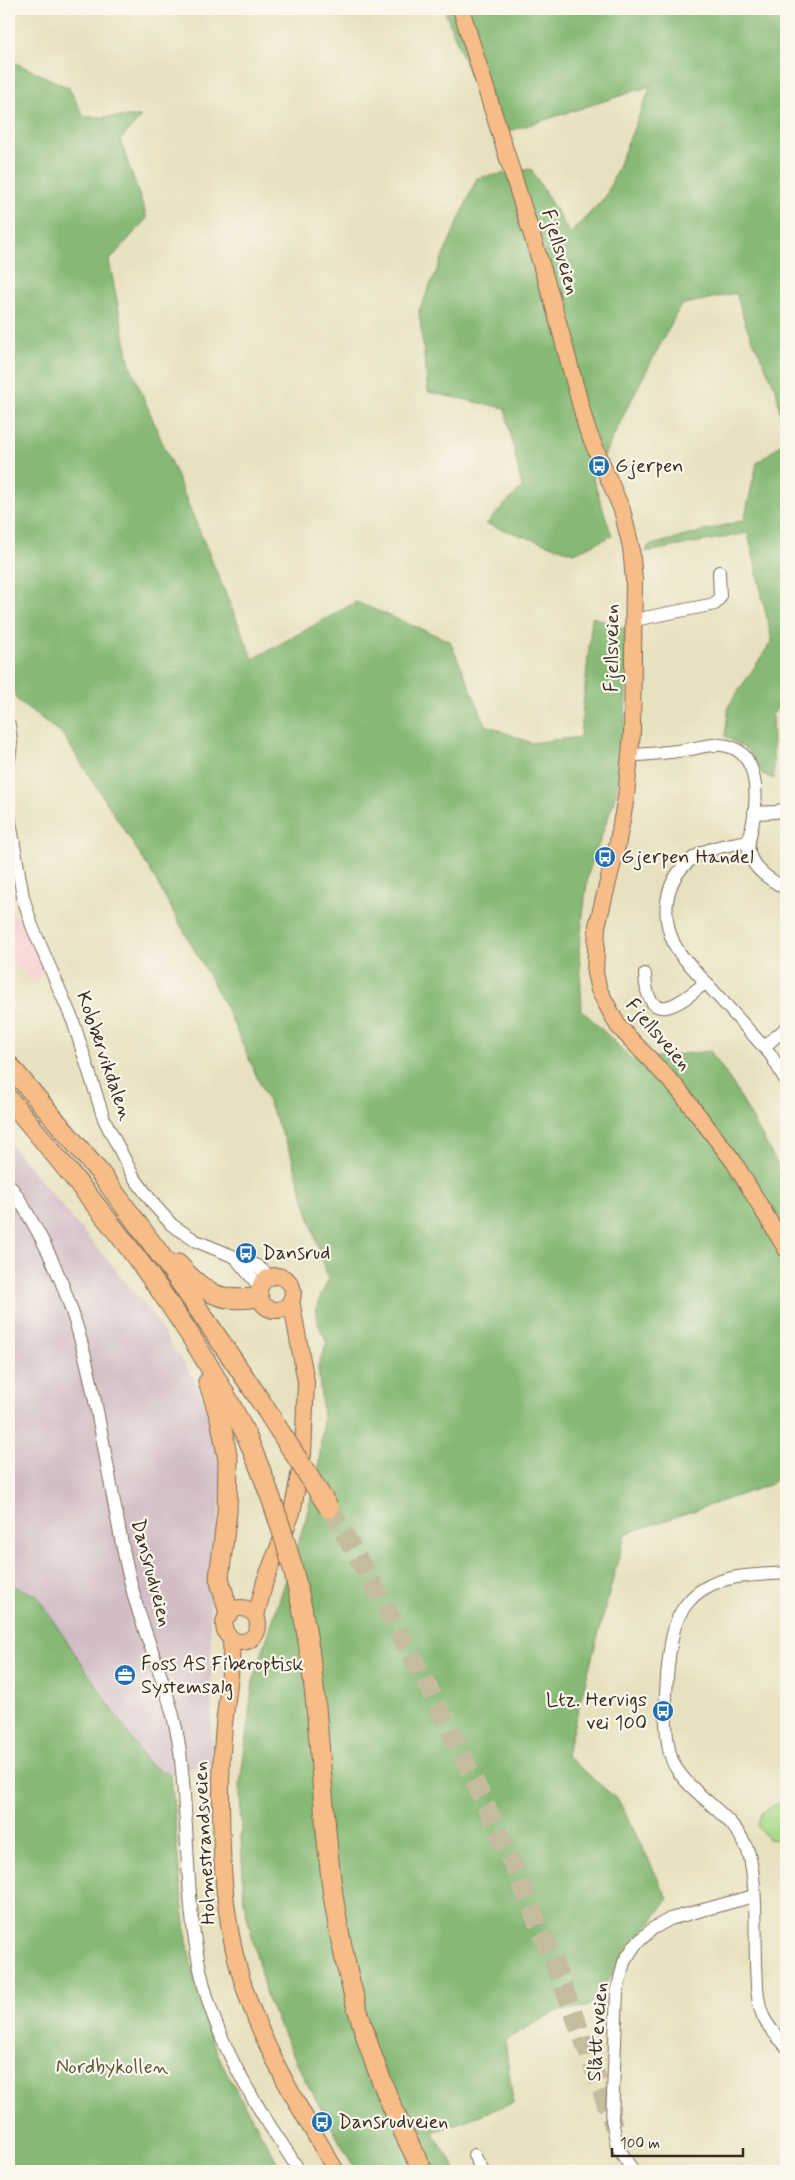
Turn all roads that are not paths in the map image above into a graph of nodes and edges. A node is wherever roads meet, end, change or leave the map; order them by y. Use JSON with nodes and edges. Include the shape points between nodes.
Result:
{"nodes":[{"id":1,"x":461,"y":9,"type":"edge"},
{"id":2,"x":719,"y":572,"type":"dead end"},
{"id":3,"x":634,"y":620,"type":"junction"},
{"id":4,"x":9,"y":725,"type":"edge"},
{"id":5,"x":630,"y":755,"type":"junction"},
{"id":6,"x":9,"y":759,"type":"edge"},
{"id":7,"x":786,"y":808,"type":"edge"},
{"id":8,"x":754,"y":813,"type":"junction"},
{"id":9,"x":9,"y":816,"type":"edge"},
{"id":10,"x":749,"y":841,"type":"junction"},
{"id":11,"x":786,"y":889,"type":"edge"},
{"id":12,"x":645,"y":974,"type":"dead end"},
{"id":13,"x":706,"y":982,"type":"junction"},
{"id":14,"x":786,"y":1028,"type":"edge"},
{"id":15,"x":764,"y":1047,"type":"junction"},
{"id":16,"x":9,"y":1065,"type":"edge"},
{"id":17,"x":786,"y":1081,"type":"edge"},
{"id":18,"x":9,"y":1099,"type":"edge"},
{"id":19,"x":100,"y":1173,"type":"junction"},
{"id":20,"x":9,"y":1185,"type":"edge"},
{"id":21,"x":786,"y":1248,"type":"edge"},
{"id":22,"x":155,"y":1281,"type":"junction"},
{"id":23,"x":263,"y":1287,"type":"junction"},
{"id":24,"x":291,"y":1300,"type":"junction"},
{"id":25,"x":277,"y":1310,"type":"junction"},
{"id":26,"x":296,"y":1332,"type":"junction"},
{"id":27,"x":329,"y":1508,"type":"tunnel mouth"},
{"id":28,"x":786,"y":1573,"type":"edge"},
{"id":29,"x":243,"y":1613,"type":"junction"},
{"id":30,"x":237,"y":1640,"type":"junction"},
{"id":31,"x":754,"y":1896,"type":"junction"},
{"id":32,"x":786,"y":2046,"type":"edge"},
{"id":33,"x":474,"y":2155,"type":"dead end"},
{"id":34,"x":299,"y":2171,"type":"edge"},
{"id":35,"x":336,"y":2171,"type":"edge"},
{"id":36,"x":423,"y":2171,"type":"edge"},
{"id":37,"x":483,"y":2171,"type":"edge"},
{"id":38,"x":633,"y":2171,"type":"edge"}],
"edges":[{"from":1,"to":3,"type":"main road","name":"Fjellsveien","via":[[551,296],[587,430],[628,528],[633,562]]},
{"from":2,"to":3,"type":"street","via":[[720,597],[715,604]]},
{"from":3,"to":5,"type":"main road","name":"Fjellsveien"},
{"from":4,"to":6,"type":"street"},
{"from":5,"to":8,"type":"street","via":[[660,754],[713,745],[732,747],[745,756],[751,767],[755,787]]},
{"from":5,"to":21,"type":"main road","name":"Fjellsveien","via":[[617,846],[597,926],[595,973],[599,990],[618,1026],[678,1089],[728,1154]]},
{"from":7,"to":8,"type":"street"},
{"from":8,"to":10,"type":"street"},
{"from":9,"to":23,"type":"street","name":"Kobbervikdalen","via":[[23,897],[73,1021],[104,1119],[115,1142],[139,1184],[172,1225],[196,1241],[257,1266]]},
{"from":10,"to":11,"type":"street","via":[[754,864]]},
{"from":10,"to":13,"type":"street","via":[[694,857],[670,886],[666,913],[668,932],[681,954]]},
{"from":12,"to":13,"type":"street","via":[[648,994],[656,1005],[664,1009]]},
{"from":13,"to":15,"type":"street"},
{"from":14,"to":15,"type":"street"},
{"from":15,"to":17,"type":"street"},
{"from":16,"to":19,"type":"highway"},
{"from":18,"to":22,"type":"highway"},
{"from":19,"to":23,"type":"highway","via":[[202,1287],[228,1300]]},
{"from":19,"to":27,"type":"highway","bridge":true,"via":[[173,1272]]},
{"from":20,"to":34,"type":"street","name":"Dansrudveien","via":[[18,1195],[49,1253],[71,1308],[101,1424],[122,1549],[175,1718],[183,1778],[196,1952],[214,2020],[242,2079]]},
{"from":22,"to":29,"type":"highway","via":[[213,1394],[224,1432],[229,1487],[219,1578]]},
{"from":22,"to":36,"type":"highway","bridge":true,"via":[[208,1363],[247,1437],[276,1510],[302,1608],[314,1691],[339,1935],[369,2048],[400,2126]]},
{"from":23,"to":24,"type":"main road","via":[[280,1277],[289,1282]]},
{"from":23,"to":25,"type":"main road","via":[[265,1307]]},
{"from":24,"to":25,"type":"main road"},
{"from":24,"to":26,"type":"main road"},
{"from":25,"to":26,"type":"main road"},
{"from":26,"to":29,"type":"main road","via":[[306,1382],[303,1454],[292,1513],[265,1581]]},
{"from":28,"to":31,"type":"street","via":[[736,1579],[703,1589],[688,1602],[679,1616],[670,1657],[666,1708],[670,1755],[686,1780],[741,1837],[750,1856]]},
{"from":29,"to":30,"type":"main road","via":[[224,1626]]},
{"from":29,"to":30,"type":"main road","via":[[258,1624],[251,1638]]},
{"from":30,"to":35,"type":"main road","name":"Holmestrandsveien","via":[[224,1726],[221,1786],[230,1932],[259,2028]]},
{"from":31,"to":32,"type":"street","via":[[758,2000],[767,2023]]},
{"from":31,"to":38,"type":"street","name":"Slåtteveien","via":[[670,1919],[652,1929],[635,1945],[624,1962],[617,1991],[612,2107],[617,2146]]},
{"from":33,"to":37,"type":"street"}]}
